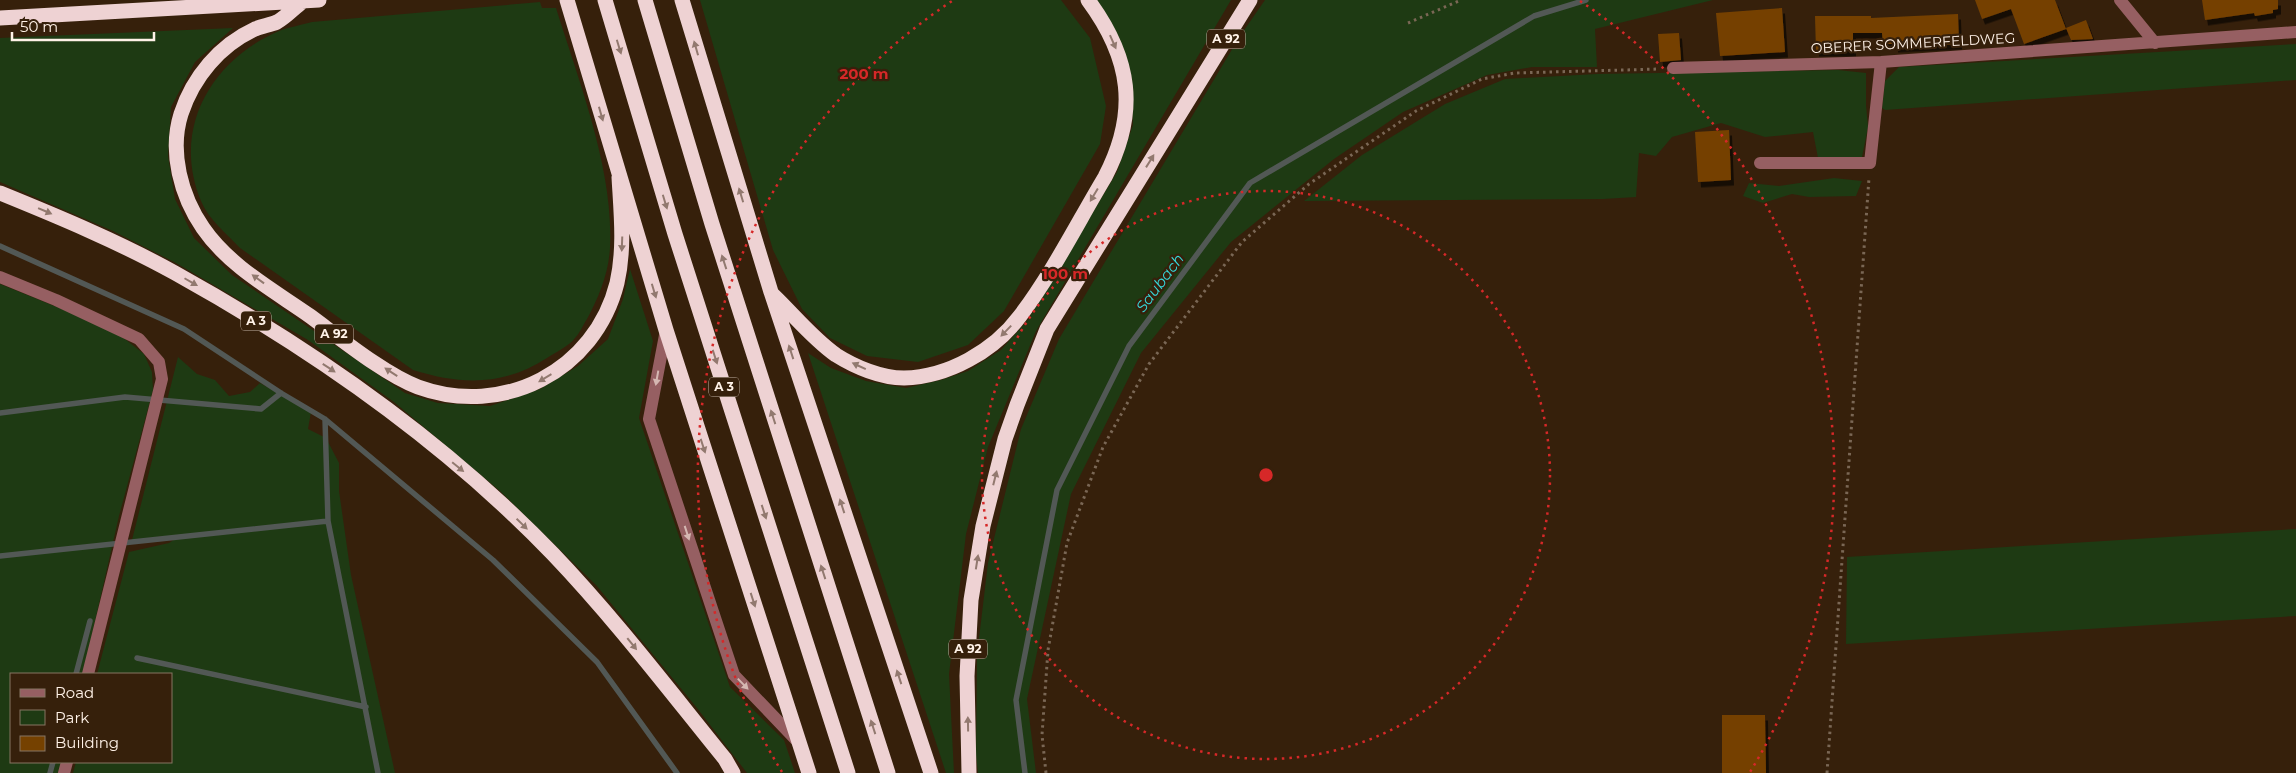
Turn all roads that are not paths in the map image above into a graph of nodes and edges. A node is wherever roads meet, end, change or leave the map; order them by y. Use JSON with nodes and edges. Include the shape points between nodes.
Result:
{"nodes":[{"id":1,"x":319,"y":0,"type":"edge"},
{"id":2,"x":567,"y":0,"type":"edge"},
{"id":3,"x":605,"y":0,"type":"edge"},
{"id":4,"x":645,"y":0,"type":"edge"},
{"id":5,"x":682,"y":0,"type":"edge"},
{"id":6,"x":1088,"y":0,"type":"edge"},
{"id":7,"x":1250,"y":0,"type":"edge"},
{"id":8,"x":2120,"y":0,"type":"edge"},
{"id":9,"x":302,"y":2,"type":"junction"},
{"id":10,"x":0,"y":18,"type":"edge"},
{"id":11,"x":2296,"y":32,"type":"edge"},
{"id":12,"x":2155,"y":43,"type":"junction"},
{"id":13,"x":1881,"y":62,"type":"junction"},
{"id":14,"x":1673,"y":68,"type":"road end"},
{"id":15,"x":1760,"y":163,"type":"dead end"},
{"id":16,"x":619,"y":177,"type":"junction"},
{"id":17,"x":0,"y":193,"type":"edge"},
{"id":18,"x":0,"y":277,"type":"edge"},
{"id":19,"x":770,"y":292,"type":"junction"},
{"id":20,"x":666,"y":330,"type":"junction"},
{"id":21,"x":88,"y":673,"type":"edge"},
{"id":22,"x":799,"y":743,"type":"junction"},
{"id":23,"x":734,"y":773,"type":"edge"},
{"id":24,"x":809,"y":773,"type":"edge"},
{"id":25,"x":848,"y":773,"type":"edge"},
{"id":26,"x":888,"y":773,"type":"edge"},
{"id":27,"x":931,"y":773,"type":"edge"},
{"id":28,"x":969,"y":773,"type":"edge"}],
"edges":[{"from":1,"to":9,"type":"highway"},
{"from":2,"to":16,"type":"highway","one_way":true},
{"from":3,"to":25,"type":"highway","number":"A 3","one_way":true,"via":[[675,234]]},
{"from":26,"to":4,"type":"highway","one_way":true,"via":[[715,234]]},
{"from":19,"to":5,"type":"highway","one_way":true},
{"from":6,"to":19,"type":"highway","one_way":true,"via":[[1107,27],[1122,63],[1126,83],[1125,124],[1115,158],[1105,177],[1030,302],[999,338],[947,370],[903,378],[885,376],[861,368],[836,354]]},
{"from":28,"to":7,"type":"highway","number":"A 92","one_way":true,"via":[[967,676],[971,600],[983,526],[1017,405],[1047,329]]},
{"from":8,"to":12,"type":"street"},
{"from":9,"to":10,"type":"highway"},
{"from":16,"to":9,"type":"highway","number":"A 92","one_way":true,"via":[[622,257],[616,284],[601,326],[572,358],[544,380],[491,396],[452,396],[399,378],[224,252],[204,229],[188,202],[180,178],[177,155],[181,115],[202,72],[235,41],[255,29],[279,21]]},
{"from":11,"to":12,"type":"street","name":"OBERER SOMMERFELDWEG"},
{"from":12,"to":13,"type":"street","name":"OBERER SOMMERFELDWEG"},
{"from":13,"to":14,"type":"street","name":"OBERER SOMMERFELDWEG"},
{"from":13,"to":15,"type":"street","via":[[1870,162]]},
{"from":16,"to":20,"type":"highway","one_way":true},
{"from":17,"to":23,"type":"highway","number":"A 3","one_way":true,"via":[[82,227],[174,272],[260,323],[371,396],[487,490],[553,554],[614,622]]},
{"from":18,"to":21,"type":"street","via":[[139,339],[159,362],[162,380]]},
{"from":27,"to":19,"type":"highway","one_way":true},
{"from":20,"to":22,"type":"highway","one_way":true},
{"from":20,"to":22,"type":"street","one_way":true,"via":[[649,419],[734,675]]},
{"from":22,"to":24,"type":"highway"}]}
